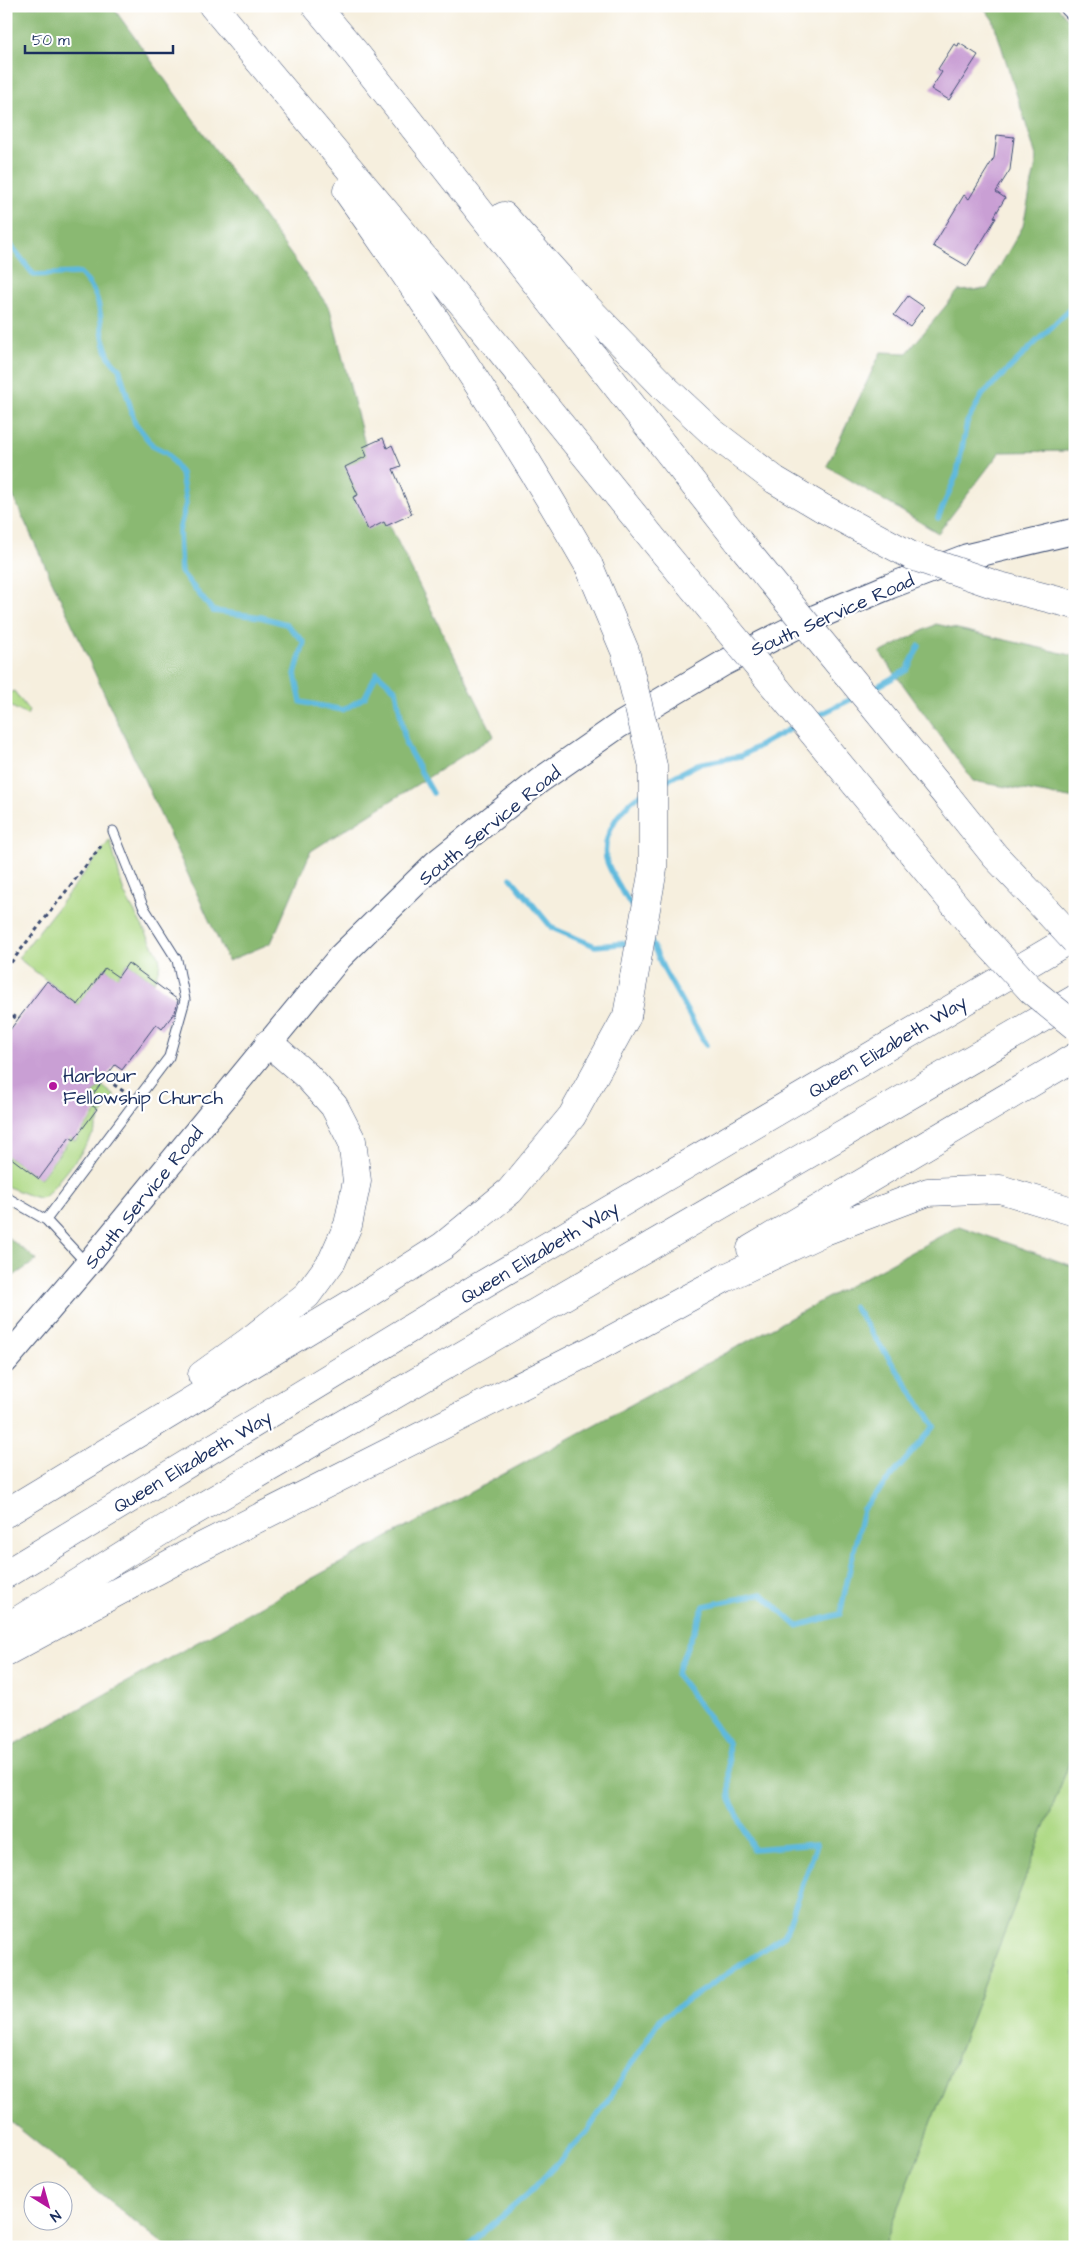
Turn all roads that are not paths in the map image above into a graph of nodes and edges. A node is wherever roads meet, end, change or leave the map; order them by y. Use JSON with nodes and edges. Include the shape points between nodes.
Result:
{"nodes":[{"id":1,"x":316,"y":6,"type":"edge"},
{"id":2,"x":1071,"y":6,"type":"edge"},
{"id":3,"x":1075,"y":10,"type":"edge"},
{"id":4,"x":218,"y":12,"type":"edge"},
{"id":5,"x":356,"y":55,"type":"junction"},
{"id":6,"x":1075,"y":531,"type":"edge"},
{"id":7,"x":1075,"y":605,"type":"edge"},
{"id":8,"x":114,"y":831,"type":"dead end"},
{"id":9,"x":1075,"y":936,"type":"edge"},
{"id":10,"x":1075,"y":941,"type":"edge"},
{"id":11,"x":1075,"y":1000,"type":"edge"},
{"id":12,"x":1075,"y":1026,"type":"edge"},
{"id":13,"x":269,"y":1043,"type":"junction"},
{"id":14,"x":1075,"y":1057,"type":"edge"},
{"id":15,"x":6,"y":1197,"type":"edge"},
{"id":16,"x":1075,"y":1212,"type":"edge"},
{"id":17,"x":46,"y":1220,"type":"junction"},
{"id":18,"x":87,"y":1265,"type":"junction"},
{"id":19,"x":592,"y":1350,"type":"junction"},
{"id":20,"x":6,"y":1360,"type":"edge"},
{"id":21,"x":36,"y":1494,"type":"junction"},
{"id":22,"x":6,"y":1513,"type":"edge"},
{"id":23,"x":6,"y":1574,"type":"edge"},
{"id":24,"x":6,"y":1628,"type":"edge"},
{"id":25,"x":6,"y":1652,"type":"edge"}],
"edges":[{"from":1,"to":5,"type":"highway"},
{"from":2,"to":3,"type":"street"},
{"from":4,"to":12,"type":"highway","bridge":true,"via":[[974,928],[1032,991]]},
{"from":4,"to":21,"type":"highway","bridge":true,"via":[[396,260],[540,480],[589,566],[625,651],[653,766],[653,869],[627,1016],[572,1116],[510,1191],[443,1246]]},
{"from":5,"to":7,"type":"highway","bridge":true,"via":[[576,296],[666,389],[720,438],[775,480],[912,556],[996,585]]},
{"from":5,"to":10,"type":"highway","bridge":true,"via":[[739,542],[995,856]]},
{"from":6,"to":13,"type":"main road","name":"South Service Road","via":[[966,557],[824,614],[724,663],[618,726],[539,781],[436,862],[340,957]]},
{"from":8,"to":17,"type":"lane","via":[[143,906],[177,960],[185,1000],[169,1057]]},
{"from":9,"to":23,"type":"highway","name":"Queen Elizabeth Way","via":[[475,1289]]},
{"from":11,"to":24,"type":"highway","via":[[179,1520]]},
{"from":13,"to":18,"type":"main road","name":"South Service Road"},
{"from":13,"to":21,"type":"highway","via":[[307,1076],[334,1106],[352,1141],[357,1180],[348,1225],[332,1261],[307,1295],[248,1342]]},
{"from":14,"to":19,"type":"highway","via":[[788,1226]]},
{"from":15,"to":17,"type":"lane"},
{"from":16,"to":19,"type":"highway","via":[[1000,1189],[928,1192],[805,1240],[725,1278]]},
{"from":17,"to":18,"type":"lane"},
{"from":18,"to":20,"type":"main road","name":"South Service Road"},
{"from":19,"to":25,"type":"highway","via":[[199,1548]]},
{"from":21,"to":22,"type":"highway"}]}
